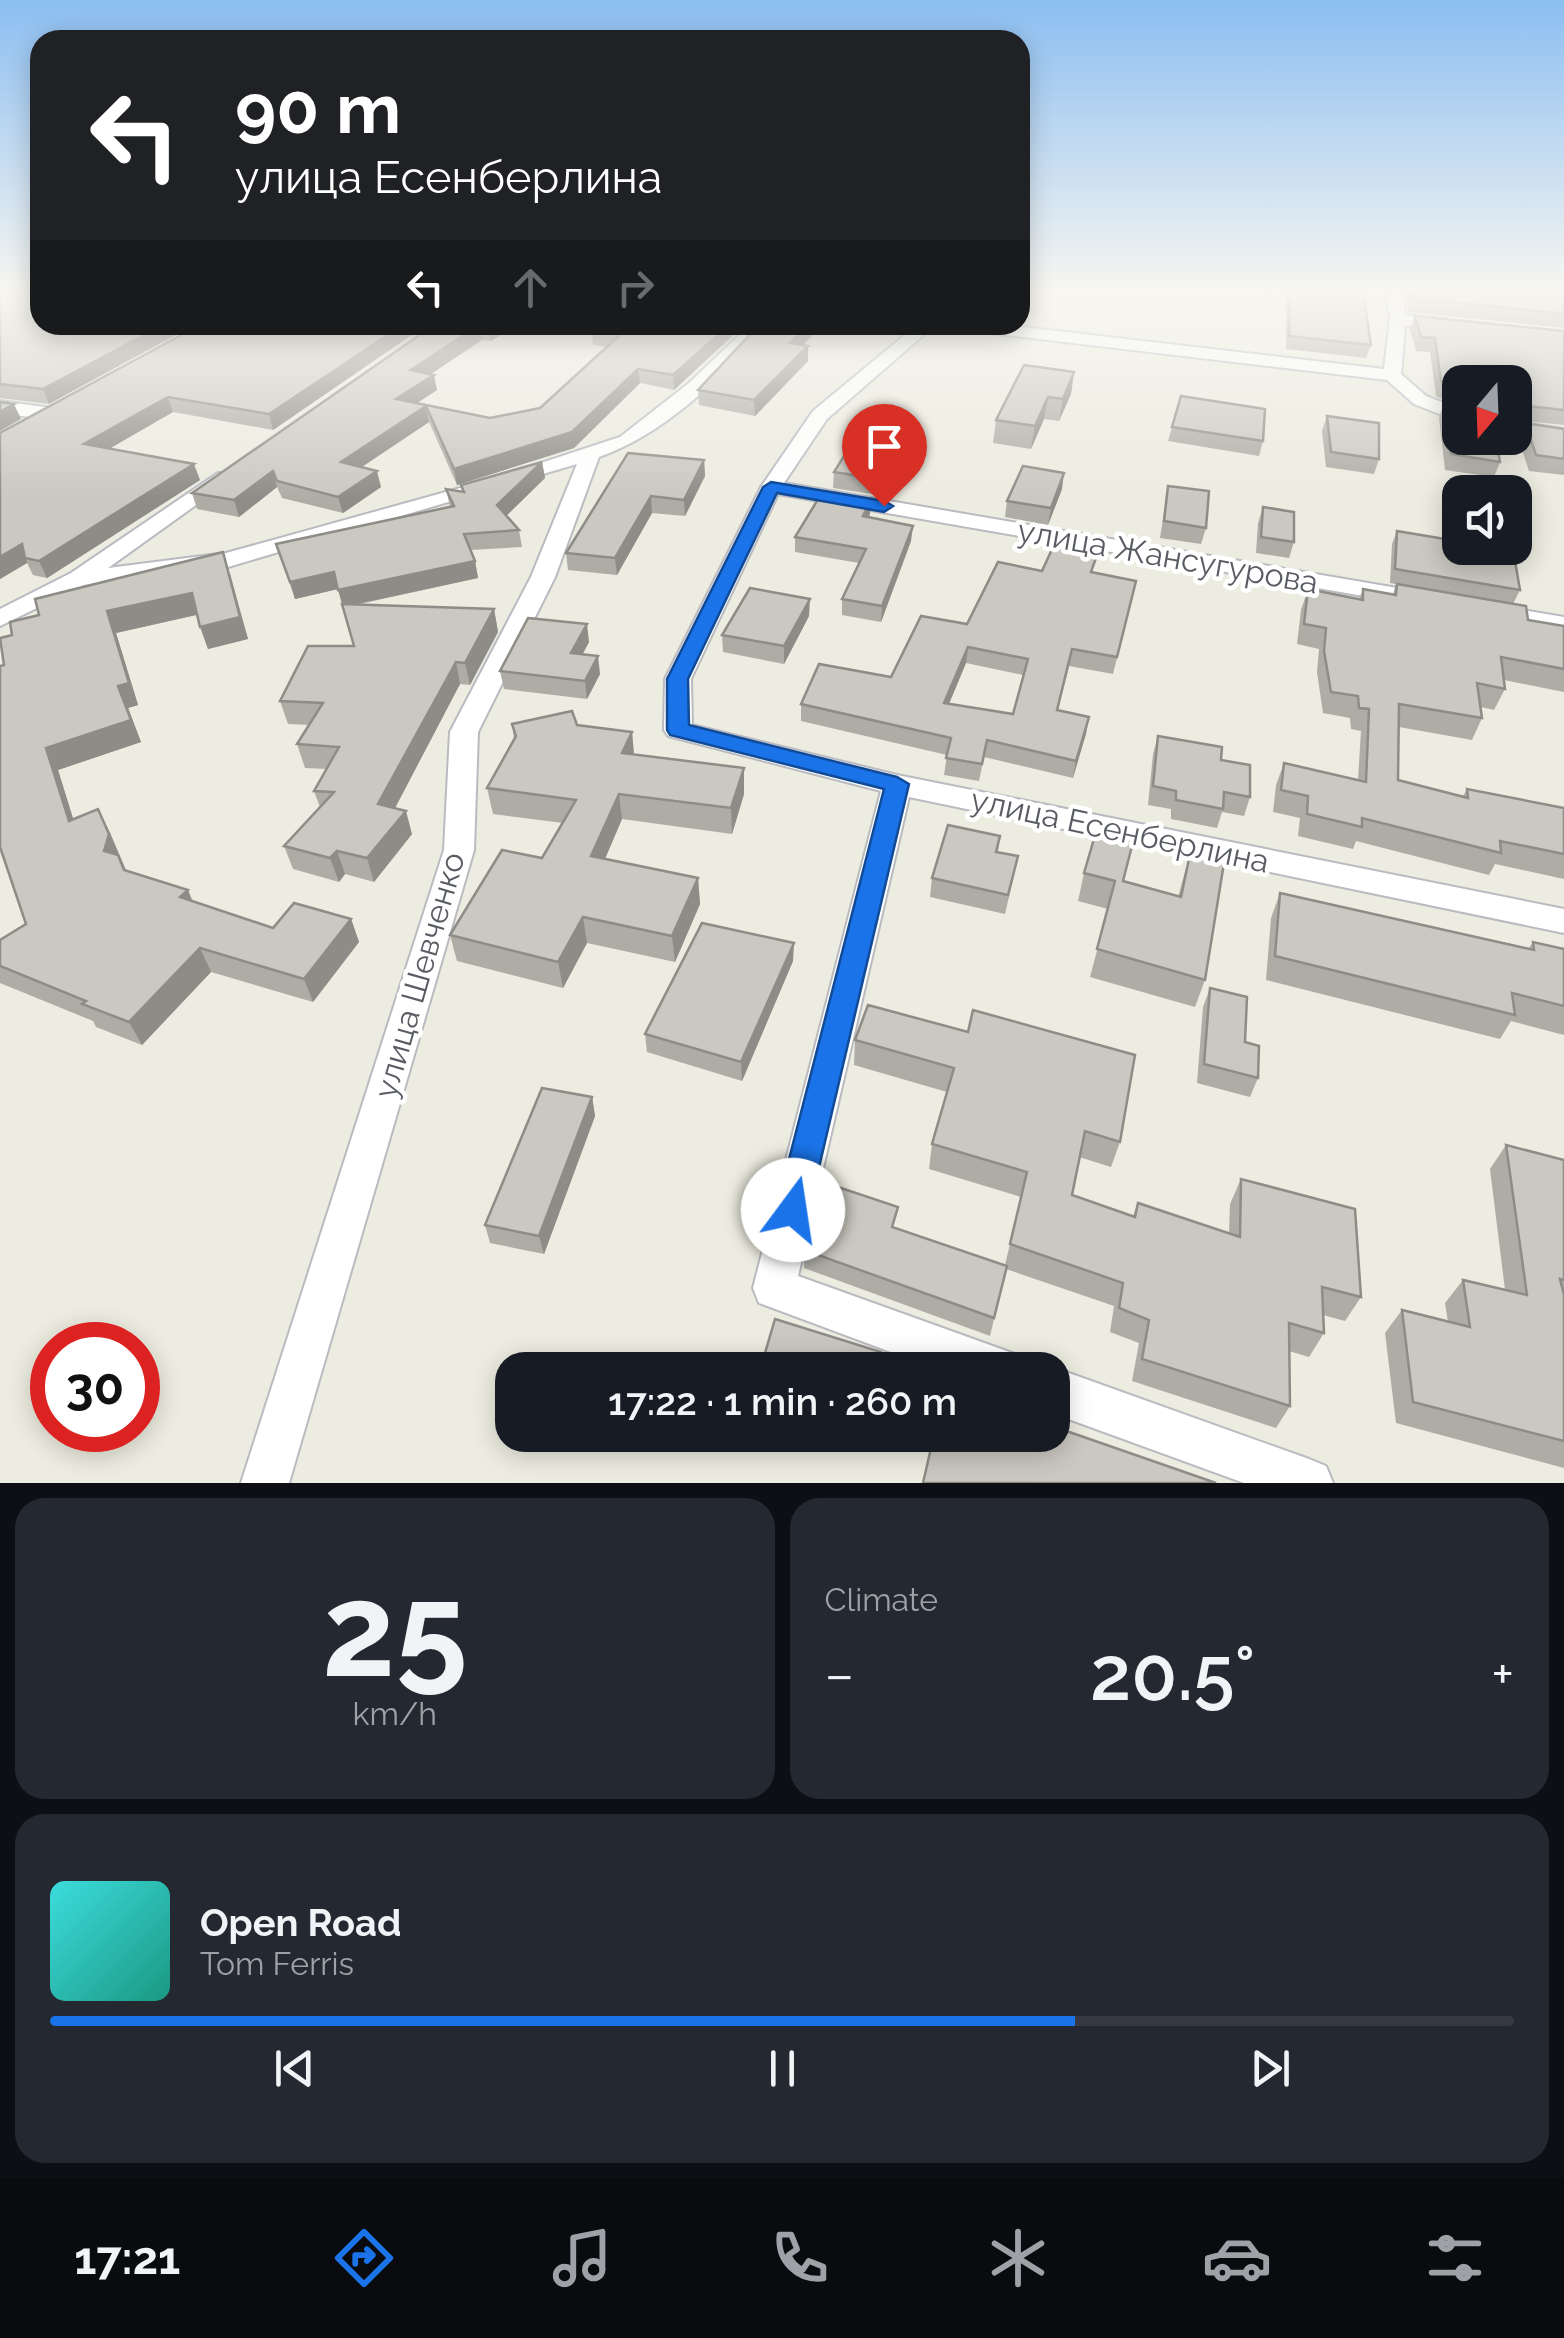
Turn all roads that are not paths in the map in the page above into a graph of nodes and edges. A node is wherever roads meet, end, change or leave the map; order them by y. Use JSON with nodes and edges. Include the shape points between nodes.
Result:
{"nodes":[{"id":1,"x":722,"y":361,"type":"edge"},
{"id":2,"x":884,"y":361,"type":"edge"},
{"id":3,"x":1274,"y":361,"type":"edge"},
{"id":4,"x":1393,"y":361,"type":"edge"},
{"id":5,"x":1392,"y":375,"type":"junction"},
{"id":6,"x":0,"y":407,"type":"edge"},
{"id":7,"x":1442,"y":409,"type":"edge"},
{"id":8,"x":1532,"y":430,"type":"edge"},
{"id":9,"x":17,"y":433,"type":"edge"},
{"id":10,"x":1564,"y":435,"type":"edge"},
{"id":11,"x":591,"y":453,"type":"junction"},
{"id":12,"x":238,"y":468,"type":"edge"},
{"id":13,"x":771,"y":487,"type":"junction"},
{"id":14,"x":79,"y":578,"type":"junction"},
{"id":15,"x":1429,"y":601,"type":"edge"},
{"id":16,"x":1467,"y":608,"type":"edge"},
{"id":17,"x":0,"y":619,"type":"edge"},
{"id":18,"x":1564,"y":624,"type":"edge"},
{"id":19,"x":897,"y":784,"type":"junction"},
{"id":20,"x":1564,"y":921,"type":"edge"},
{"id":21,"x":950,"y":1352,"type":"edge"},
{"id":22,"x":1070,"y":1397,"type":"edge"},
{"id":23,"x":265,"y":1483,"type":"edge"},
{"id":24,"x":1309,"y":1483,"type":"edge"}],
"edges":[{"from":1,"to":11,"type":"street","via":[[628,440]]},
{"from":2,"to":13,"type":"street","via":[[820,416]]},
{"from":3,"to":5,"type":"street"},
{"from":4,"to":5,"type":"street"},
{"from":5,"to":7,"type":"street","via":[[1420,400]]},
{"from":6,"to":9,"type":"street","via":[[60,409]]},
{"from":8,"to":10,"type":"street"},
{"from":11,"to":14,"type":"street","via":[[228,560]]},
{"from":11,"to":23,"type":"street","name":"улица Шевченко","via":[[543,577],[464,732],[459,850]]},
{"from":12,"to":14,"type":"street"},
{"from":13,"to":15,"type":"street","name":"улица Жансугурова"},
{"from":13,"to":19,"type":"street","name":"улица Есенберлина","via":[[678,679],[678,730]]},
{"from":14,"to":17,"type":"street"},
{"from":16,"to":18,"type":"street"},
{"from":19,"to":20,"type":"street","name":"улица Есенберлина"},
{"from":19,"to":21,"type":"street","via":[[774,1288]]},
{"from":22,"to":24,"type":"street"}]}
